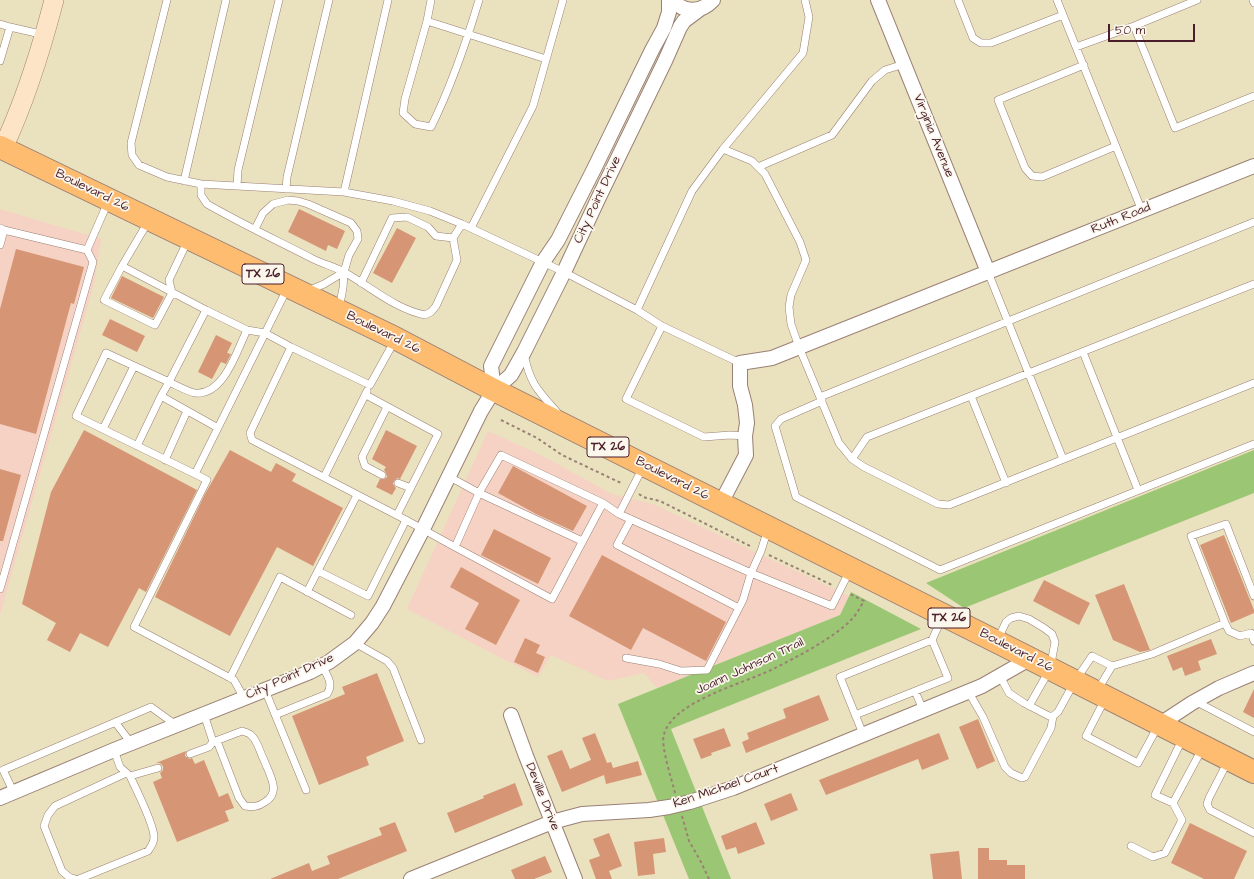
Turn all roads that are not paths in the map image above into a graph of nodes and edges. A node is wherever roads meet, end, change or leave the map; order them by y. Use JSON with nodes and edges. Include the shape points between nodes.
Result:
{"nodes":[{"id":1,"x":54,"y":0,"type":"edge"},
{"id":2,"x":167,"y":0,"type":"edge"},
{"id":3,"x":226,"y":0,"type":"edge"},
{"id":4,"x":279,"y":0,"type":"edge"},
{"id":5,"x":329,"y":0,"type":"edge"},
{"id":6,"x":388,"y":0,"type":"edge"},
{"id":7,"x":431,"y":0,"type":"edge"},
{"id":8,"x":479,"y":0,"type":"edge"},
{"id":9,"x":563,"y":0,"type":"edge"},
{"id":10,"x":669,"y":0,"type":"edge"},
{"id":11,"x":673,"y":0,"type":"edge"},
{"id":12,"x":713,"y":0,"type":"edge"},
{"id":13,"x":806,"y":0,"type":"edge"},
{"id":14,"x":878,"y":0,"type":"edge"},
{"id":15,"x":958,"y":0,"type":"edge"},
{"id":16,"x":1057,"y":0,"type":"edge"},
{"id":17,"x":1197,"y":0,"type":"edge"},
{"id":18,"x":1253,"y":0,"type":"edge"},
{"id":19,"x":1254,"y":3,"type":"edge"},
{"id":20,"x":700,"y":9,"type":"junction"},
{"id":21,"x":1063,"y":15,"type":"junction"},
{"id":22,"x":427,"y":21,"type":"junction"},
{"id":23,"x":0,"y":24,"type":"edge"},
{"id":24,"x":1134,"y":26,"type":"junction"},
{"id":25,"x":10,"y":27,"type":"junction"},
{"id":26,"x":468,"y":34,"type":"junction"},
{"id":27,"x":45,"y":35,"type":"junction"},
{"id":28,"x":1076,"y":48,"type":"junction"},
{"id":29,"x":546,"y":59,"type":"junction"},
{"id":30,"x":0,"y":61,"type":"edge"},
{"id":31,"x":904,"y":64,"type":"junction"},
{"id":32,"x":1084,"y":65,"type":"junction"},
{"id":33,"x":1254,"y":96,"type":"edge"},
{"id":34,"x":1116,"y":146,"type":"junction"},
{"id":35,"x":1,"y":148,"type":"edge"},
{"id":36,"x":723,"y":149,"type":"junction"},
{"id":37,"x":1254,"y":166,"type":"edge"},
{"id":38,"x":758,"y":167,"type":"junction"},
{"id":39,"x":184,"y":181,"type":"junction"},
{"id":40,"x":201,"y":184,"type":"junction"},
{"id":41,"x":236,"y":186,"type":"junction"},
{"id":42,"x":286,"y":189,"type":"junction"},
{"id":43,"x":308,"y":190,"type":"junction"},
{"id":44,"x":344,"y":192,"type":"junction"},
{"id":45,"x":109,"y":200,"type":"junction"},
{"id":46,"x":308,"y":204,"type":"junction"},
{"id":47,"x":1142,"y":211,"type":"junction"},
{"id":48,"x":149,"y":220,"type":"junction"},
{"id":49,"x":1254,"y":222,"type":"edge"},
{"id":50,"x":462,"y":224,"type":"junction"},
{"id":51,"x":471,"y":228,"type":"junction"},
{"id":52,"x":2,"y":229,"type":"edge"},
{"id":53,"x":255,"y":229,"type":"junction"},
{"id":54,"x":189,"y":238,"type":"junction"},
{"id":55,"x":453,"y":238,"type":"junction"},
{"id":56,"x":0,"y":245,"type":"edge"},
{"id":57,"x":87,"y":250,"type":"junction"},
{"id":58,"x":543,"y":262,"type":"junction"},
{"id":59,"x":122,"y":266,"type":"junction"},
{"id":60,"x":344,"y":272,"type":"junction"},
{"id":61,"x":564,"y":272,"type":"junction"},
{"id":62,"x":988,"y":272,"type":"junction"},
{"id":63,"x":361,"y":283,"type":"junction"},
{"id":64,"x":1253,"y":286,"type":"edge"},
{"id":65,"x":296,"y":290,"type":"junction"},
{"id":66,"x":172,"y":293,"type":"junction"},
{"id":67,"x":206,"y":310,"type":"junction"},
{"id":68,"x":638,"y":310,"type":"junction"},
{"id":69,"x":339,"y":311,"type":"junction"},
{"id":70,"x":1008,"y":321,"type":"junction"},
{"id":71,"x":662,"y":326,"type":"junction"},
{"id":72,"x":247,"y":330,"type":"junction"},
{"id":73,"x":265,"y":333,"type":"junction"},
{"id":74,"x":395,"y":338,"type":"junction"},
{"id":75,"x":291,"y":347,"type":"junction"},
{"id":76,"x":799,"y":347,"type":"junction"},
{"id":77,"x":524,"y":352,"type":"junction"},
{"id":78,"x":1083,"y":352,"type":"junction"},
{"id":79,"x":740,"y":363,"type":"junction"},
{"id":80,"x":134,"y":366,"type":"junction"},
{"id":81,"x":1029,"y":373,"type":"junction"},
{"id":82,"x":169,"y":382,"type":"junction"},
{"id":83,"x":1254,"y":383,"type":"edge"},
{"id":84,"x":370,"y":385,"type":"junction"},
{"id":85,"x":494,"y":390,"type":"junction"},
{"id":86,"x":366,"y":394,"type":"junction"},
{"id":87,"x":161,"y":396,"type":"junction"},
{"id":88,"x":971,"y":396,"type":"junction"},
{"id":89,"x":821,"y":399,"type":"junction"},
{"id":90,"x":387,"y":407,"type":"junction"},
{"id":91,"x":187,"y":411,"type":"junction"},
{"id":92,"x":218,"y":428,"type":"junction"},
{"id":93,"x":103,"y":429,"type":"junction"},
{"id":94,"x":573,"y":430,"type":"junction"},
{"id":95,"x":745,"y":436,"type":"junction"},
{"id":96,"x":1117,"y":438,"type":"junction"},
{"id":97,"x":1254,"y":444,"type":"edge"},
{"id":98,"x":137,"y":446,"type":"junction"},
{"id":99,"x":852,"y":459,"type":"junction"},
{"id":100,"x":1063,"y":459,"type":"junction"},
{"id":101,"x":165,"y":460,"type":"junction"},
{"id":102,"x":644,"y":465,"type":"junction"},
{"id":103,"x":195,"y":474,"type":"junction"},
{"id":104,"x":382,"y":474,"type":"dead end"},
{"id":105,"x":448,"y":476,"type":"junction"},
{"id":106,"x":324,"y":477,"type":"junction"},
{"id":107,"x":398,"y":483,"type":"dead end"},
{"id":108,"x":1006,"y":483,"type":"junction"},
{"id":109,"x":411,"y":488,"type":"junction"},
{"id":110,"x":1138,"y":490,"type":"junction"},
{"id":111,"x":479,"y":493,"type":"junction"},
{"id":112,"x":357,"y":494,"type":"junction"},
{"id":113,"x":602,"y":503,"type":"junction"},
{"id":114,"x":721,"y":503,"type":"junction"},
{"id":115,"x":619,"y":514,"type":"junction"},
{"id":116,"x":397,"y":515,"type":"junction"},
{"id":117,"x":631,"y":519,"type":"junction"},
{"id":118,"x":406,"y":520,"type":"junction"},
{"id":119,"x":768,"y":527,"type":"junction"},
{"id":120,"x":423,"y":529,"type":"junction"},
{"id":121,"x":582,"y":541,"type":"junction"},
{"id":122,"x":455,"y":547,"type":"junction"},
{"id":123,"x":851,"y":568,"type":"junction"},
{"id":124,"x":318,"y":571,"type":"junction"},
{"id":125,"x":751,"y":573,"type":"junction"},
{"id":126,"x":0,"y":589,"type":"edge"},
{"id":127,"x":307,"y":592,"type":"junction"},
{"id":128,"x":1254,"y":596,"type":"edge"},
{"id":129,"x":739,"y":608,"type":"junction"},
{"id":130,"x":351,"y":615,"type":"dead end"},
{"id":131,"x":944,"y":615,"type":"junction"},
{"id":132,"x":1225,"y":623,"type":"junction"},
{"id":133,"x":1252,"y":632,"type":"edge"},
{"id":134,"x":932,"y":640,"type":"junction"},
{"id":135,"x":1254,"y":641,"type":"edge"},
{"id":136,"x":355,"y":642,"type":"junction"},
{"id":137,"x":997,"y":642,"type":"junction"},
{"id":138,"x":626,"y":658,"type":"dead end"},
{"id":139,"x":1031,"y":658,"type":"junction"},
{"id":140,"x":322,"y":666,"type":"junction"},
{"id":141,"x":1112,"y":666,"type":"junction"},
{"id":142,"x":1050,"y":668,"type":"junction"},
{"id":143,"x":1254,"y":673,"type":"edge"},
{"id":144,"x":1000,"y":676,"type":"junction"},
{"id":145,"x":230,"y":678,"type":"junction"},
{"id":146,"x":1075,"y":681,"type":"junction"},
{"id":147,"x":265,"y":690,"type":"junction"},
{"id":148,"x":916,"y":691,"type":"junction"},
{"id":149,"x":968,"y":691,"type":"junction"},
{"id":150,"x":1102,"y":694,"type":"junction"},
{"id":151,"x":244,"y":698,"type":"junction"},
{"id":152,"x":1195,"y":701,"type":"junction"},
{"id":153,"x":1029,"y":706,"type":"junction"},
{"id":154,"x":923,"y":710,"type":"junction"},
{"id":155,"x":204,"y":714,"type":"junction"},
{"id":156,"x":275,"y":715,"type":"junction"},
{"id":157,"x":511,"y":715,"type":"dead end"},
{"id":158,"x":855,"y":715,"type":"junction"},
{"id":159,"x":1053,"y":716,"type":"junction"},
{"id":160,"x":115,"y":722,"type":"junction"},
{"id":161,"x":1160,"y":724,"type":"junction"},
{"id":162,"x":176,"y":725,"type":"junction"},
{"id":163,"x":1254,"y":732,"type":"edge"},
{"id":164,"x":863,"y":734,"type":"junction"},
{"id":165,"x":1184,"y":736,"type":"junction"},
{"id":166,"x":421,"y":740,"type":"dead end"},
{"id":167,"x":215,"y":742,"type":"junction"},
{"id":168,"x":131,"y":743,"type":"junction"},
{"id":169,"x":1203,"y":747,"type":"junction"},
{"id":170,"x":114,"y":750,"type":"junction"},
{"id":171,"x":190,"y":754,"type":"dead end"},
{"id":172,"x":1229,"y":759,"type":"junction"},
{"id":173,"x":158,"y":768,"type":"dead end"},
{"id":174,"x":1254,"y":772,"type":"edge"},
{"id":175,"x":128,"y":774,"type":"junction"},
{"id":176,"x":306,"y":790,"type":"dead end"},
{"id":177,"x":13,"y":792,"type":"junction"},
{"id":178,"x":0,"y":798,"type":"edge"},
{"id":179,"x":1173,"y":803,"type":"junction"},
{"id":180,"x":552,"y":822,"type":"junction"},
{"id":181,"x":1254,"y":833,"type":"edge"},
{"id":182,"x":1131,"y":846,"type":"dead end"},
{"id":183,"x":75,"y":879,"type":"edge"},
{"id":184,"x":78,"y":879,"type":"edge"},
{"id":185,"x":411,"y":879,"type":"edge"},
{"id":186,"x":575,"y":879,"type":"edge"}],
"edges":[{"from":1,"to":27,"type":"street"},
{"from":2,"to":39,"type":"lane","via":[[132,143],[132,155],[139,165],[168,178]]},
{"from":3,"to":39,"type":"lane"},
{"from":4,"to":41,"type":"lane"},
{"from":5,"to":42,"type":"lane"},
{"from":6,"to":44,"type":"lane"},
{"from":7,"to":22,"type":"lane"},
{"from":8,"to":26,"type":"lane"},
{"from":9,"to":29,"type":"lane"},
{"from":10,"to":58,"type":"street","name":"City Point Drive","via":[[669,12],[664,28],[562,232]]},
{"from":11,"to":20,"type":"street","via":[[686,9]]},
{"from":12,"to":20,"type":"street","name":"City Point Drive"},
{"from":13,"to":36,"type":"lane","via":[[809,17],[803,53]]},
{"from":14,"to":31,"type":"street","name":"Virginia Avenue"},
{"from":15,"to":21,"type":"lane","via":[[973,38],[981,43],[991,43]]},
{"from":16,"to":21,"type":"lane"},
{"from":17,"to":24,"type":"lane"},
{"from":18,"to":19,"type":"lane"},
{"from":20,"to":61,"type":"street","name":"City Point Drive","via":[[680,26]]},
{"from":21,"to":28,"type":"lane"},
{"from":22,"to":26,"type":"lane"},
{"from":22,"to":26,"type":"lane","via":[[403,113],[416,124],[431,127],[444,100]]},
{"from":23,"to":25,"type":"lane"},
{"from":24,"to":28,"type":"lane"},
{"from":24,"to":33,"type":"lane","via":[[1175,128]]},
{"from":25,"to":27,"type":"lane"},
{"from":25,"to":30,"type":"lane"},
{"from":26,"to":29,"type":"lane"},
{"from":27,"to":35,"type":"street","via":[[15,122]]},
{"from":28,"to":32,"type":"lane"},
{"from":29,"to":51,"type":"lane","via":[[532,106]]},
{"from":31,"to":38,"type":"lane","via":[[885,70],[872,81],[832,135]]},
{"from":31,"to":62,"type":"street","name":"Virginia Avenue"},
{"from":32,"to":34,"type":"lane"},
{"from":32,"to":34,"type":"lane","via":[[998,100],[1025,168],[1032,176],[1042,177]]},
{"from":34,"to":47,"type":"lane"},
{"from":35,"to":45,"type":"main road","name":"Boulevard 26","number":"TX 26"},
{"from":36,"to":38,"type":"lane","via":[[752,161]]},
{"from":36,"to":68,"type":"lane","via":[[692,191]]},
{"from":37,"to":47,"type":"street","name":"Ruth Road"},
{"from":38,"to":76,"type":"lane","via":[[765,174],[786,214],[806,260],[791,295],[789,307],[790,324]]},
{"from":39,"to":40,"type":"lane"},
{"from":40,"to":41,"type":"lane"},
{"from":40,"to":53,"type":"lane","via":[[201,195],[207,204]]},
{"from":41,"to":42,"type":"lane"},
{"from":42,"to":43,"type":"lane"},
{"from":43,"to":44,"type":"lane"},
{"from":43,"to":46,"type":"lane"},
{"from":44,"to":50,"type":"lane","via":[[393,200]]},
{"from":45,"to":48,"type":"main road","name":"Boulevard 26","number":"TX 26"},
{"from":45,"to":57,"type":"lane"},
{"from":46,"to":53,"type":"lane","via":[[288,200],[273,204],[263,213]]},
{"from":46,"to":60,"type":"lane","via":[[351,224],[357,231],[358,239],[349,255]]},
{"from":47,"to":62,"type":"street","name":"Ruth Road"},
{"from":48,"to":54,"type":"main road","name":"Boulevard 26","number":"TX 26"},
{"from":48,"to":59,"type":"lane"},
{"from":49,"to":70,"type":"lane"},
{"from":50,"to":51,"type":"lane"},
{"from":50,"to":55,"type":"lane"},
{"from":51,"to":58,"type":"lane"},
{"from":52,"to":56,"type":"lane"},
{"from":52,"to":57,"type":"lane"},
{"from":53,"to":60,"type":"lane"},
{"from":54,"to":65,"type":"main road","name":"Boulevard 26","number":"TX 26"},
{"from":54,"to":66,"type":"lane","via":[[170,280]]},
{"from":55,"to":63,"type":"lane","via":[[436,236],[428,227],[407,217],[392,218]]},
{"from":55,"to":63,"type":"lane","via":[[457,260],[436,306],[425,315],[397,305]]},
{"from":57,"to":126,"type":"lane","via":[[93,262]]},
{"from":58,"to":61,"type":"lane"},
{"from":58,"to":85,"type":"street","name":"City Point Drive","via":[[491,366]]},
{"from":59,"to":66,"type":"lane"},
{"from":59,"to":66,"type":"lane","via":[[104,300],[155,325]]},
{"from":60,"to":63,"type":"lane"},
{"from":60,"to":65,"type":"lane","via":[[324,284]]},
{"from":60,"to":69,"type":"lane"},
{"from":61,"to":68,"type":"lane"},
{"from":61,"to":77,"type":"street","name":"City Point Drive"},
{"from":62,"to":70,"type":"lane"},
{"from":62,"to":76,"type":"street","name":"Ruth Road"},
{"from":64,"to":78,"type":"lane"},
{"from":65,"to":69,"type":"main road","name":"Boulevard 26","number":"TX 26"},
{"from":65,"to":73,"type":"lane"},
{"from":66,"to":67,"type":"lane"},
{"from":67,"to":72,"type":"lane"},
{"from":67,"to":82,"type":"lane"},
{"from":68,"to":71,"type":"lane"},
{"from":69,"to":74,"type":"main road","name":"Boulevard 26","number":"TX 26"},
{"from":70,"to":81,"type":"lane"},
{"from":70,"to":89,"type":"lane"},
{"from":71,"to":79,"type":"lane"},
{"from":71,"to":95,"type":"lane","via":[[626,399],[704,437]]},
{"from":72,"to":73,"type":"lane"},
{"from":72,"to":82,"type":"lane","via":[[229,368],[219,383],[206,392],[194,393]]},
{"from":73,"to":75,"type":"lane"},
{"from":73,"to":92,"type":"lane"},
{"from":74,"to":84,"type":"lane"},
{"from":74,"to":85,"type":"main road","name":"Boulevard 26","number":"TX 26"},
{"from":75,"to":84,"type":"lane"},
{"from":75,"to":106,"type":"lane","via":[[250,433],[252,440]]},
{"from":76,"to":79,"type":"street","name":"Ruth Road","via":[[772,358]]},
{"from":76,"to":89,"type":"lane"},
{"from":77,"to":85,"type":"street","name":"City Point Drive","via":[[511,375]]},
{"from":77,"to":94,"type":"lane","via":[[528,372],[536,390]]},
{"from":78,"to":81,"type":"lane"},
{"from":78,"to":96,"type":"lane"},
{"from":79,"to":95,"type":"street","via":[[740,386],[747,423]]},
{"from":80,"to":82,"type":"lane"},
{"from":80,"to":93,"type":"lane"},
{"from":80,"to":93,"type":"lane","via":[[106,353],[76,416]]},
{"from":81,"to":88,"type":"lane"},
{"from":81,"to":100,"type":"lane"},
{"from":82,"to":87,"type":"lane"},
{"from":83,"to":96,"type":"lane"},
{"from":84,"to":86,"type":"lane"},
{"from":85,"to":94,"type":"main road","name":"Boulevard 26","number":"TX 26"},
{"from":85,"to":105,"type":"street","name":"City Point Drive"},
{"from":86,"to":90,"type":"lane"},
{"from":86,"to":106,"type":"lane"},
{"from":87,"to":91,"type":"lane"},
{"from":87,"to":98,"type":"lane"},
{"from":88,"to":99,"type":"lane","via":[[867,437]]},
{"from":88,"to":108,"type":"lane"},
{"from":89,"to":99,"type":"lane","via":[[839,443]]},
{"from":89,"to":110,"type":"lane","via":[[781,419],[774,426],[796,497],[940,570]]},
{"from":90,"to":104,"type":"lane","via":[[362,457],[365,466]]},
{"from":90,"to":109,"type":"lane","via":[[438,434]]},
{"from":91,"to":92,"type":"lane"},
{"from":91,"to":101,"type":"lane"},
{"from":92,"to":103,"type":"lane"},
{"from":93,"to":98,"type":"lane"},
{"from":94,"to":102,"type":"main road","name":"Boulevard 26","number":"TX 26"},
{"from":95,"to":114,"type":"street","via":[[746,455]]},
{"from":96,"to":100,"type":"lane"},
{"from":96,"to":110,"type":"lane"},
{"from":97,"to":110,"type":"lane"},
{"from":98,"to":101,"type":"lane"},
{"from":99,"to":108,"type":"lane","via":[[938,504],[949,505]]},
{"from":100,"to":108,"type":"lane"},
{"from":101,"to":103,"type":"lane"},
{"from":102,"to":114,"type":"main road","name":"Boulevard 26","number":"TX 26"},
{"from":102,"to":115,"type":"lane"},
{"from":103,"to":145,"type":"lane","via":[[207,480],[134,627]]},
{"from":105,"to":111,"type":"lane"},
{"from":105,"to":120,"type":"street","name":"City Point Drive"},
{"from":106,"to":112,"type":"lane"},
{"from":107,"to":109,"type":"lane"},
{"from":109,"to":116,"type":"lane"},
{"from":111,"to":113,"type":"lane","via":[[501,455]]},
{"from":111,"to":121,"type":"lane"},
{"from":111,"to":122,"type":"lane"},
{"from":112,"to":116,"type":"lane"},
{"from":112,"to":124,"type":"lane"},
{"from":113,"to":115,"type":"lane"},
{"from":113,"to":121,"type":"lane"},
{"from":114,"to":119,"type":"main road","name":"Boulevard 26","number":"TX 26"},
{"from":115,"to":117,"type":"lane"},
{"from":116,"to":118,"type":"lane"},
{"from":117,"to":125,"type":"lane"},
{"from":117,"to":129,"type":"lane","via":[[617,544]]},
{"from":118,"to":120,"type":"lane"},
{"from":118,"to":124,"type":"lane","via":[[368,596]]},
{"from":119,"to":123,"type":"main road","name":"Boulevard 26","number":"TX 26"},
{"from":119,"to":125,"type":"lane"},
{"from":120,"to":122,"type":"lane"},
{"from":120,"to":136,"type":"street","name":"City Point Drive","via":[[383,606]]},
{"from":121,"to":122,"type":"lane","via":[[552,599]]},
{"from":123,"to":125,"type":"lane","via":[[832,606]]},
{"from":123,"to":131,"type":"main road","name":"Boulevard 26","number":"TX 26"},
{"from":124,"to":127,"type":"lane"},
{"from":125,"to":129,"type":"lane"},
{"from":127,"to":130,"type":"lane"},
{"from":127,"to":145,"type":"lane","via":[[280,577]]},
{"from":128,"to":132,"type":"lane","via":[[1226,524],[1191,536]]},
{"from":129,"to":138,"type":"lane","via":[[707,670],[681,671]]},
{"from":131,"to":134,"type":"lane"},
{"from":131,"to":137,"type":"main road","name":"Boulevard 26","number":"TX 26"},
{"from":132,"to":133,"type":"lane","via":[[1229,631],[1240,636]]},
{"from":132,"to":141,"type":"lane","via":[[1152,654]]},
{"from":133,"to":135,"type":"lane"},
{"from":134,"to":148,"type":"lane","via":[[948,678]]},
{"from":134,"to":158,"type":"lane","via":[[840,677]]},
{"from":136,"to":140,"type":"street","name":"City Point Drive"},
{"from":136,"to":166,"type":"lane","via":[[387,661],[393,668]]},
{"from":137,"to":139,"type":"main road","name":"Boulevard 26","number":"TX 26"},
{"from":137,"to":142,"type":"lane","via":[[1006,622],[1011,618],[1019,616],[1029,619],[1052,634],[1055,642]]},
{"from":139,"to":142,"type":"main road","name":"Boulevard 26","number":"TX 26"},
{"from":139,"to":144,"type":"street","name":"Ken Michael Court"},
{"from":140,"to":147,"type":"street","name":"City Point Drive"},
{"from":140,"to":156,"type":"lane","via":[[330,682],[327,694]]},
{"from":141,"to":146,"type":"lane","via":[[1092,656]]},
{"from":141,"to":150,"type":"lane"},
{"from":142,"to":146,"type":"main road","name":"Boulevard 26","number":"TX 26"},
{"from":142,"to":153,"type":"lane"},
{"from":143,"to":152,"type":"street"},
{"from":144,"to":149,"type":"street","name":"Ken Michael Court"},
{"from":144,"to":153,"type":"lane","via":[[1009,693]]},
{"from":145,"to":151,"type":"lane","via":[[234,680]]},
{"from":146,"to":150,"type":"main road","name":"Boulevard 26","number":"TX 26"},
{"from":146,"to":159,"type":"lane","via":[[1058,712]]},
{"from":147,"to":151,"type":"street","name":"City Point Drive"},
{"from":147,"to":156,"type":"lane"},
{"from":148,"to":154,"type":"lane"},
{"from":148,"to":158,"type":"lane"},
{"from":149,"to":154,"type":"street","name":"Ken Michael Court"},
{"from":149,"to":159,"type":"lane","via":[[983,717],[1005,767],[1022,778],[1025,777],[1051,728]]},
{"from":150,"to":161,"type":"main road","name":"Boulevard 26","number":"TX 26"},
{"from":150,"to":161,"type":"lane","via":[[1086,736],[1138,762]]},
{"from":151,"to":155,"type":"street","name":"City Point Drive"},
{"from":152,"to":161,"type":"street"},
{"from":152,"to":163,"type":"lane"},
{"from":153,"to":159,"type":"lane"},
{"from":154,"to":164,"type":"street","name":"Ken Michael Court"},
{"from":155,"to":162,"type":"street","name":"City Point Drive"},
{"from":155,"to":167,"type":"lane"},
{"from":156,"to":176,"type":"lane"},
{"from":157,"to":180,"type":"street","name":"Deville Drive"},
{"from":158,"to":164,"type":"lane"},
{"from":160,"to":162,"type":"lane","via":[[151,707]]},
{"from":160,"to":168,"type":"lane"},
{"from":160,"to":177,"type":"lane","via":[[2,770]]},
{"from":161,"to":165,"type":"main road","name":"Boulevard 26","number":"TX 26"},
{"from":162,"to":168,"type":"street","name":"City Point Drive"},
{"from":164,"to":180,"type":"street","name":"Ken Michael Court","via":[[733,788],[690,802],[649,810],[582,814]]},
{"from":165,"to":169,"type":"main road","name":"Boulevard 26","number":"TX 26"},
{"from":165,"to":179,"type":"lane","via":[[1155,795]]},
{"from":167,"to":167,"type":"lane","via":[[242,731],[251,735],[274,785],[274,793],[270,799],[253,808],[244,806]]},
{"from":167,"to":171,"type":"lane"},
{"from":168,"to":170,"type":"street","name":"City Point Drive"},
{"from":169,"to":172,"type":"main road","name":"Boulevard 26","number":"TX 26"},
{"from":169,"to":179,"type":"lane"},
{"from":170,"to":175,"type":"lane","via":[[120,767]]},
{"from":170,"to":177,"type":"street","name":"City Point Drive"},
{"from":172,"to":174,"type":"main road","name":"Boulevard 26","number":"TX 26"},
{"from":172,"to":181,"type":"lane","via":[[1209,798],[1210,810]]},
{"from":173,"to":175,"type":"lane"},
{"from":175,"to":183,"type":"lane","via":[[55,806],[48,815],[44,826],[62,871]]},
{"from":175,"to":184,"type":"lane","via":[[150,823],[154,836],[153,844],[148,851]]},
{"from":177,"to":178,"type":"street","name":"City Point Drive"},
{"from":179,"to":182,"type":"lane","via":[[1182,820],[1165,853],[1153,857]]},
{"from":180,"to":185,"type":"street","name":"Ken Michael Court"},
{"from":180,"to":186,"type":"street","name":"Deville Drive"}]}
